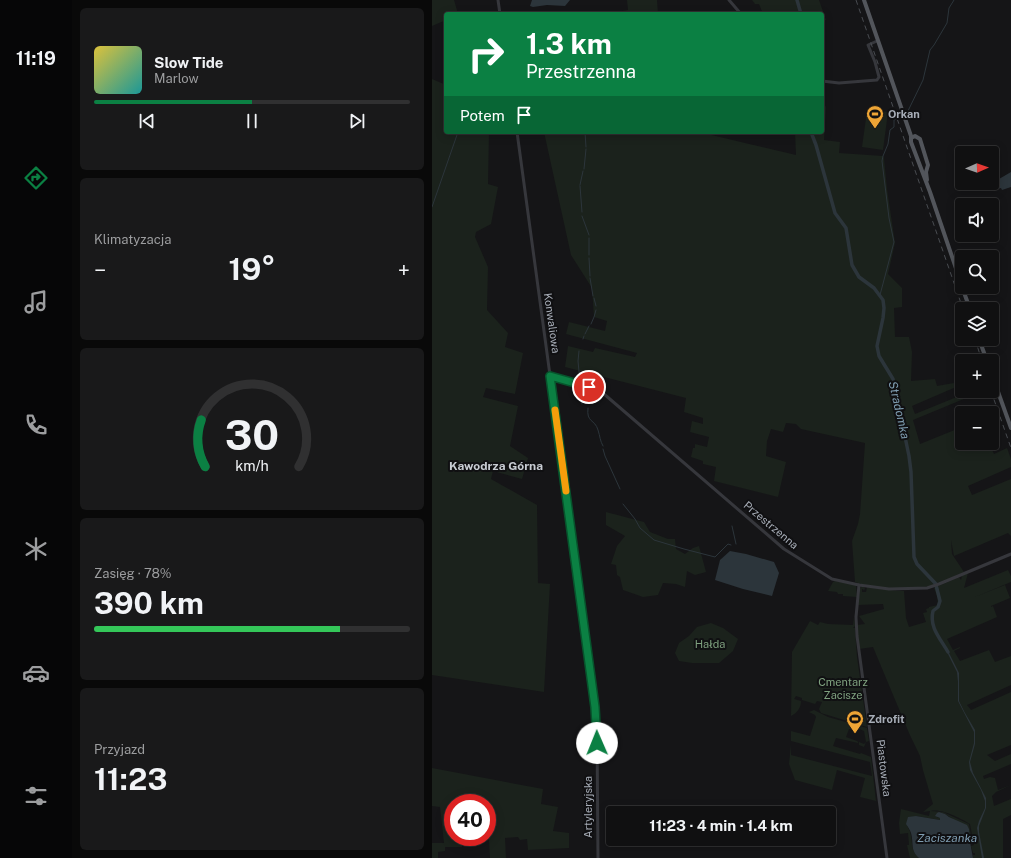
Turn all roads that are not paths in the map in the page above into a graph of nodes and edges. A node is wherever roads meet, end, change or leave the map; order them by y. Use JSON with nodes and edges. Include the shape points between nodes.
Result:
{"nodes":[{"id":1,"x":498,"y":0,"type":"edge"},
{"id":2,"x":729,"y":0,"type":"edge"},
{"id":3,"x":864,"y":0,"type":"edge"},
{"id":4,"x":866,"y":5,"type":"junction"},
{"id":5,"x":500,"y":12,"type":"edge"},
{"id":6,"x":739,"y":12,"type":"edge"},
{"id":7,"x":877,"y":41,"type":"junction"},
{"id":8,"x":890,"y":75,"type":"junction"},
{"id":9,"x":824,"y":81,"type":"edge"},
{"id":10,"x":517,"y":134,"type":"edge"},
{"id":11,"x":913,"y":137,"type":"junction"},
{"id":12,"x":921,"y":168,"type":"junction"},
{"id":13,"x":926,"y":169,"type":"junction"},
{"id":14,"x":930,"y":192,"type":"junction"},
{"id":15,"x":955,"y":265,"type":"edge"},
{"id":16,"x":550,"y":376,"type":"junction"},
{"id":17,"x":999,"y":392,"type":"edge"},
{"id":18,"x":999,"y":395,"type":"edge"},
{"id":19,"x":1008,"y":420,"type":"junction"},
{"id":20,"x":1011,"y":428,"type":"edge"},
{"id":21,"x":1011,"y":554,"type":"edge"},
{"id":22,"x":860,"y":585,"type":"junction"},
{"id":23,"x":597,"y":731,"type":"joint"},
{"id":24,"x":598,"y":858,"type":"edge"},
{"id":25,"x":887,"y":858,"type":"edge"}],
"edges":[{"from":1,"to":5,"type":"street"},
{"from":2,"to":6,"type":"street"},
{"from":3,"to":4,"type":"main road"},
{"from":4,"to":7,"type":"main road"},
{"from":4,"to":8,"type":"main road"},
{"from":7,"to":8,"type":"main road"},
{"from":7,"to":9,"type":"street","via":[[868,44],[880,77],[877,80],[838,83]]},
{"from":8,"to":11,"type":"main road"},
{"from":10,"to":16,"type":"street","name":"Konwaliowa"},
{"from":11,"to":12,"type":"main road","via":[[911,142]]},
{"from":11,"to":13,"type":"main road","via":[[920,139],[928,165]]},
{"from":12,"to":13,"type":"main road"},
{"from":12,"to":14,"type":"main road"},
{"from":13,"to":14,"type":"main road"},
{"from":14,"to":15,"type":"main road"},
{"from":16,"to":22,"type":"street","name":"Przestrzenna","via":[[604,394],[784,550],[832,579]]},
{"from":16,"to":23,"type":"street","name":"Konwaliowa"},
{"from":17,"to":19,"type":"main road"},
{"from":18,"to":19,"type":"main road"},
{"from":19,"to":20,"type":"main road"},
{"from":21,"to":22,"type":"street","name":"Przestrzenna","via":[[933,587],[900,590]]},
{"from":22,"to":25,"type":"street","name":"Piastowska","via":[[856,617],[858,650]]},
{"from":23,"to":24,"type":"street","name":"Artyleryjska"}]}
